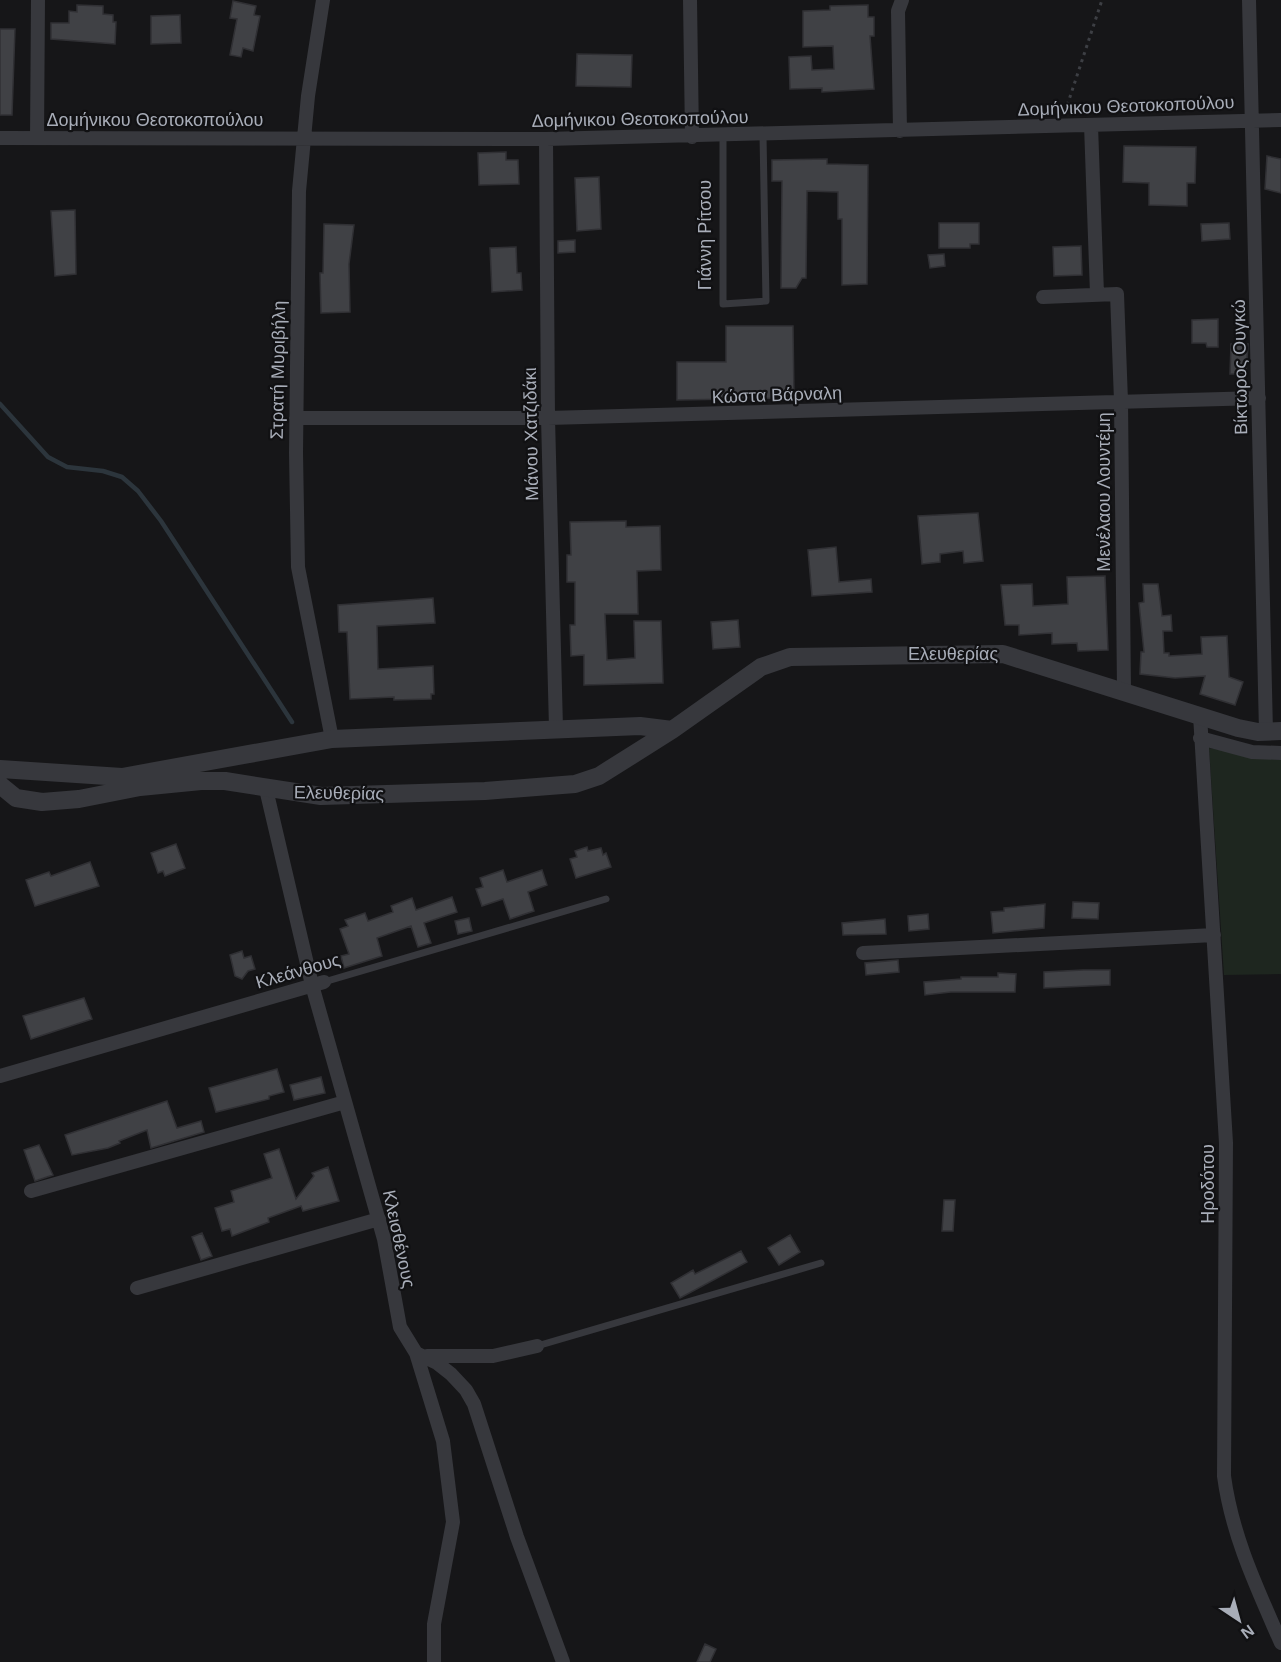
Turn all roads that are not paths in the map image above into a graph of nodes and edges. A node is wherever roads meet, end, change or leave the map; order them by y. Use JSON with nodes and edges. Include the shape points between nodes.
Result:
{"nodes":[{"id":1,"x":38,"y":0,"type":"edge"},
{"id":2,"x":323,"y":0,"type":"edge"},
{"id":3,"x":690,"y":0,"type":"edge"},
{"id":4,"x":902,"y":0,"type":"edge"},
{"id":5,"x":1249,"y":0,"type":"edge"},
{"id":6,"x":1254,"y":120,"type":"junction"},
{"id":7,"x":1281,"y":120,"type":"edge"},
{"id":8,"x":1090,"y":125,"type":"junction"},
{"id":9,"x":900,"y":131,"type":"junction"},
{"id":10,"x":763,"y":135,"type":"junction"},
{"id":11,"x":692,"y":136,"type":"junction"},
{"id":12,"x":723,"y":136,"type":"junction"},
{"id":13,"x":0,"y":138,"type":"edge"},
{"id":14,"x":37,"y":138,"type":"junction"},
{"id":15,"x":303,"y":138,"type":"junction"},
{"id":16,"x":546,"y":139,"type":"junction"},
{"id":17,"x":1097,"y":294,"type":"junction"},
{"id":18,"x":1043,"y":297,"type":"dead end"},
{"id":19,"x":1259,"y":398,"type":"junction"},
{"id":20,"x":1121,"y":401,"type":"junction"},
{"id":21,"x":296,"y":418,"type":"junction"},
{"id":22,"x":548,"y":418,"type":"junction"},
{"id":23,"x":1124,"y":690,"type":"junction"},
{"id":24,"x":1200,"y":715,"type":"junction"},
{"id":25,"x":556,"y":728,"type":"junction"},
{"id":26,"x":672,"y":730,"type":"junction"},
{"id":27,"x":1274,"y":732,"type":"edge"},
{"id":28,"x":1200,"y":738,"type":"junction"},
{"id":29,"x":332,"y":739,"type":"junction"},
{"id":30,"x":1281,"y":753,"type":"edge"},
{"id":31,"x":0,"y":769,"type":"edge"},
{"id":32,"x":0,"y":785,"type":"edge"},
{"id":33,"x":266,"y":789,"type":"junction"},
{"id":34,"x":606,"y":899,"type":"dead end"},
{"id":35,"x":1214,"y":934,"type":"junction"},
{"id":36,"x":863,"y":953,"type":"dead end"},
{"id":37,"x":318,"y":983,"type":"junction"},
{"id":38,"x":0,"y":1076,"type":"edge"},
{"id":39,"x":345,"y":1102,"type":"junction"},
{"id":40,"x":31,"y":1191,"type":"dead end"},
{"id":41,"x":379,"y":1219,"type":"junction"},
{"id":42,"x":821,"y":1263,"type":"dead end"},
{"id":43,"x":137,"y":1288,"type":"dead end"},
{"id":44,"x":537,"y":1346,"type":"joint"},
{"id":45,"x":419,"y":1355,"type":"junction"},
{"id":46,"x":1281,"y":1643,"type":"edge"},
{"id":47,"x":434,"y":1662,"type":"edge"},
{"id":48,"x":563,"y":1662,"type":"edge"}],
"edges":[{"from":1,"to":14,"type":"street"},
{"from":2,"to":15,"type":"street","name":"Στρατή Μυριβήλη"},
{"from":3,"to":11,"type":"street"},
{"from":4,"to":9,"type":"street","via":[[898,11]]},
{"from":5,"to":6,"type":"street","name":"Βίκτωρος Ουγκώ"},
{"from":6,"to":7,"type":"street","name":"Δομήνικου Θεοτοκοπούλου"},
{"from":6,"to":8,"type":"street","name":"Δομήνικου Θεοτοκοπούλου"},
{"from":6,"to":19,"type":"street","name":"Βίκτωρος Ουγκώ"},
{"from":8,"to":9,"type":"street","name":"Δομήνικου Θεοτοκοπούλου"},
{"from":8,"to":17,"type":"street"},
{"from":9,"to":10,"type":"street","name":"Δομήνικου Θεοτοκοπούλου"},
{"from":10,"to":12,"type":"street","name":"Δομήνικου Θεοτοκοπούλου"},
{"from":10,"to":12,"type":"lane","name":"Γιάννη Ρίτσου","via":[[766,301],[723,304]]},
{"from":11,"to":12,"type":"street","name":"Δομήνικου Θεοτοκοπούλου"},
{"from":11,"to":16,"type":"street","name":"Δομήνικου Θεοτοκοπούλου"},
{"from":13,"to":14,"type":"street","name":"Δομήνικου Θεοτοκοπούλου"},
{"from":14,"to":15,"type":"street","name":"Δομήνικου Θεοτοκοπούλου"},
{"from":15,"to":16,"type":"street","name":"Δομήνικου Θεοτοκοπούλου"},
{"from":15,"to":21,"type":"street","name":"Στρατή Μυριβήλη"},
{"from":16,"to":22,"type":"street","name":"Μάνου Χατζιδάκι"},
{"from":17,"to":18,"type":"street"},
{"from":17,"to":20,"type":"street","name":"Μενέλαου Λουντέμη","via":[[1117,294]]},
{"from":19,"to":20,"type":"street","name":"Κώστα Βάρναλη"},
{"from":19,"to":27,"type":"street","name":"Βίκτωρος Ουγκώ"},
{"from":20,"to":22,"type":"street","name":"Κώστα Βάρναλη"},
{"from":20,"to":23,"type":"street","name":"Μενέλαου Λουντέμη"},
{"from":21,"to":22,"type":"street","name":"Κώστα Βάρναλη"},
{"from":21,"to":29,"type":"street","name":"Στρατή Μυριβήλη","via":[[298,567]]},
{"from":22,"to":25,"type":"street","name":"Μάνου Χατζιδάκι"},
{"from":23,"to":24,"type":"street","name":"Ελευθερίας"},
{"from":23,"to":26,"type":"street","name":"Ελευθερίας","via":[[995,652],[790,657],[761,668]]},
{"from":24,"to":27,"type":"street","name":"Ελευθερίας","via":[[1238,728]]},
{"from":24,"to":28,"type":"street","name":"Ηροδότου"},
{"from":25,"to":26,"type":"street","via":[[640,726]]},
{"from":25,"to":29,"type":"street"},
{"from":26,"to":33,"type":"street","name":"Ελευθερίας","via":[[599,776],[575,784],[346,796]]},
{"from":28,"to":30,"type":"street","via":[[1252,752]]},
{"from":28,"to":35,"type":"street","name":"Ηροδότου"},
{"from":29,"to":31,"type":"street","via":[[130,776]]},
{"from":32,"to":33,"type":"street","name":"Ελευθερίας","via":[[16,798],[42,802],[201,781]]},
{"from":33,"to":37,"type":"street","name":"Κλεισθένους"},
{"from":34,"to":37,"type":"lane","name":"Κλεάνθους"},
{"from":35,"to":36,"type":"street"},
{"from":35,"to":46,"type":"street","name":"Ηροδότου","via":[[1226,1143],[1224,1476],[1238,1541]]},
{"from":37,"to":38,"type":"street","name":"Κλεάνθους"},
{"from":37,"to":39,"type":"street","name":"Κλεισθένους"},
{"from":39,"to":40,"type":"street"},
{"from":39,"to":41,"type":"street","name":"Κλεισθένους"},
{"from":41,"to":43,"type":"street"},
{"from":41,"to":45,"type":"street","name":"Κλεισθένους","via":[[400,1327]]},
{"from":42,"to":44,"type":"lane"},
{"from":44,"to":45,"type":"street","via":[[494,1356]]},
{"from":45,"to":47,"type":"street","via":[[443,1441],[453,1522],[434,1624]]},
{"from":45,"to":48,"type":"street","name":"Κλεισθένους","via":[[451,1374],[474,1404]]}]}
